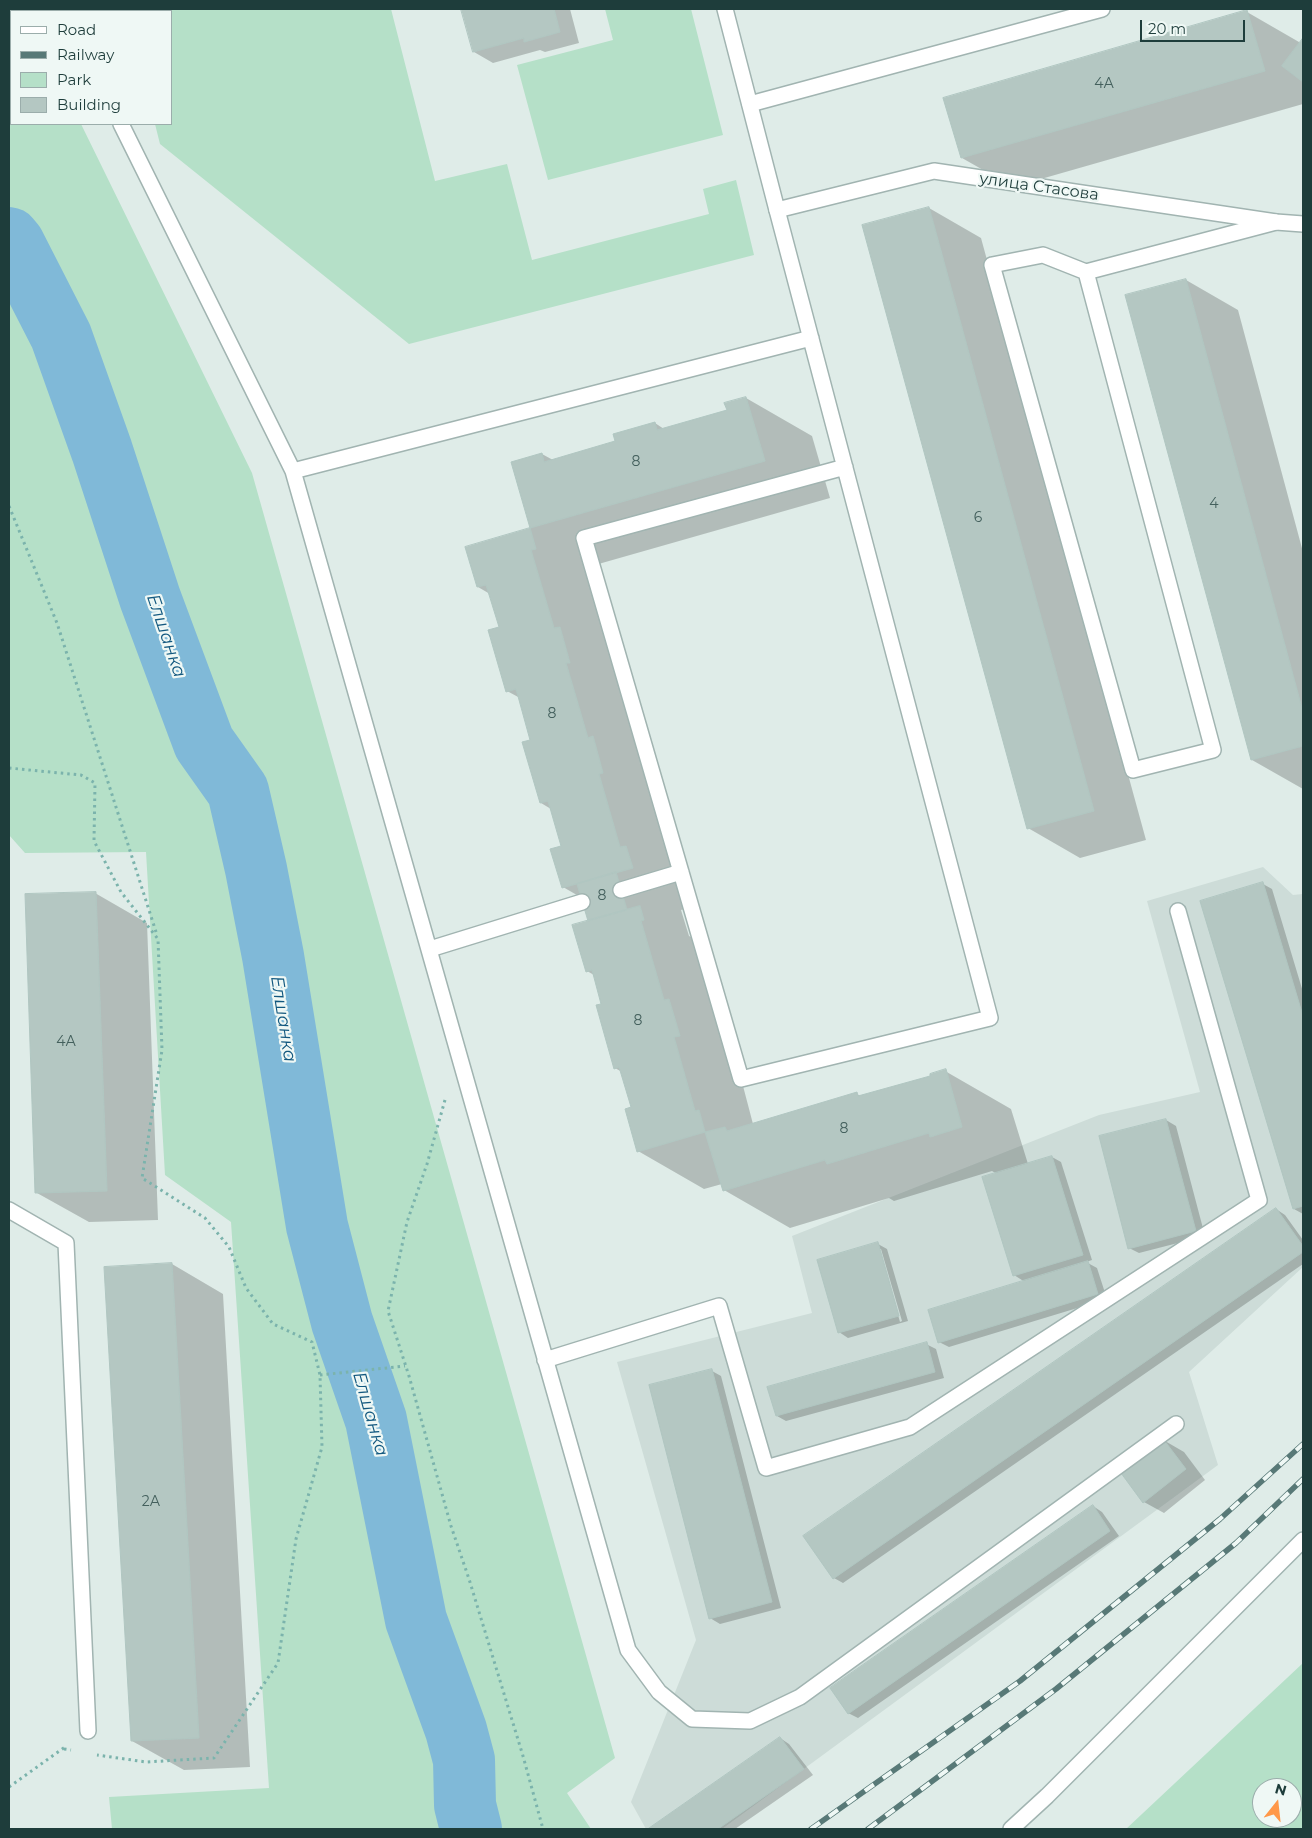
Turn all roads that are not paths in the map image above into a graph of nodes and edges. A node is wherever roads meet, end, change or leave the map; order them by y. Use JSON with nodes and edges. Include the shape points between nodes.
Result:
{"nodes":[{"id":1,"x":725,"y":9,"type":"edge"},
{"id":2,"x":1102,"y":9,"type":"edge"},
{"id":3,"x":750,"y":104,"type":"junction"},
{"id":4,"x":122,"y":125,"type":"edge"},
{"id":5,"x":777,"y":210,"type":"junction"},
{"id":6,"x":1276,"y":222,"type":"junction"},
{"id":7,"x":1303,"y":224,"type":"edge"},
{"id":8,"x":1086,"y":272,"type":"junction"},
{"id":9,"x":810,"y":338,"type":"junction"},
{"id":10,"x":845,"y":467,"type":"junction"},
{"id":11,"x":293,"y":471,"type":"junction"},
{"id":12,"x":681,"y":872,"type":"junction"},
{"id":13,"x":621,"y":890,"type":"dead end"},
{"id":14,"x":582,"y":902,"type":"dead end"},
{"id":15,"x":1178,"y":912,"type":"dead end"},
{"id":16,"x":430,"y":949,"type":"junction"},
{"id":17,"x":9,"y":1210,"type":"edge"},
{"id":18,"x":545,"y":1360,"type":"junction"},
{"id":19,"x":1176,"y":1424,"type":"dead end"},
{"id":20,"x":1303,"y":1540,"type":"edge"},
{"id":21,"x":88,"y":1731,"type":"road end"},
{"id":22,"x":1011,"y":1829,"type":"edge"}],
"edges":[{"from":1,"to":3,"type":"street"},
{"from":2,"to":3,"type":"street"},
{"from":3,"to":5,"type":"street"},
{"from":4,"to":11,"type":"street"},
{"from":5,"to":6,"type":"street","name":"улица Стасова","via":[[934,171]]},
{"from":5,"to":9,"type":"street"},
{"from":6,"to":7,"type":"street","name":"улица Стасова"},
{"from":6,"to":8,"type":"street"},
{"from":8,"to":8,"type":"street","via":[[1213,750],[1133,770],[992,265],[1044,255]]},
{"from":9,"to":10,"type":"street"},
{"from":9,"to":11,"type":"street"},
{"from":10,"to":12,"type":"street","via":[[584,538]]},
{"from":10,"to":12,"type":"street","via":[[990,1018],[741,1079]]},
{"from":11,"to":16,"type":"street"},
{"from":12,"to":13,"type":"street"},
{"from":14,"to":16,"type":"street"},
{"from":15,"to":18,"type":"street","via":[[1259,1200],[910,1427],[766,1468],[719,1306]]},
{"from":16,"to":18,"type":"street"},
{"from":17,"to":21,"type":"street","via":[[66,1243]]},
{"from":18,"to":19,"type":"street","via":[[628,1650],[659,1692],[692,1719],[750,1721],[800,1696]]},
{"from":20,"to":22,"type":"street"}]}
